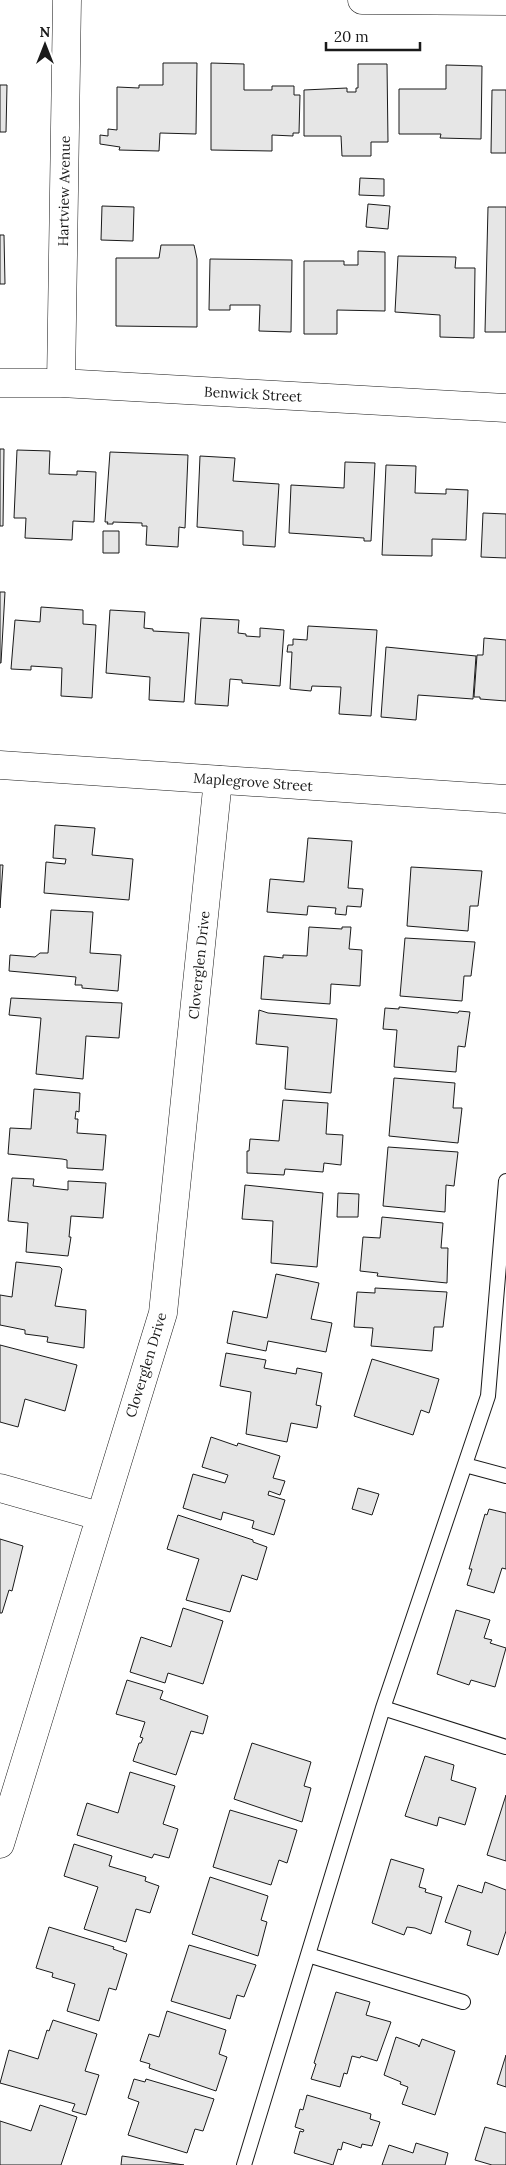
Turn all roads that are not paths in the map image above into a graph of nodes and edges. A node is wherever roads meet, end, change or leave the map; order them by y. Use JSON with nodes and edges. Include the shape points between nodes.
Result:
{"nodes":[{"id":1,"x":67,"y":0,"type":"edge"},
{"id":2,"x":362,"y":0,"type":"edge"},
{"id":3,"x":506,"y":1,"type":"edge"},
{"id":4,"x":0,"y":383,"type":"edge"},
{"id":5,"x":61,"y":383,"type":"junction"},
{"id":6,"x":506,"y":408,"type":"edge"},
{"id":7,"x":0,"y":765,"type":"edge"},
{"id":8,"x":218,"y":780,"type":"junction"},
{"id":9,"x":506,"y":800,"type":"edge"},
{"id":10,"x":506,"y":1181,"type":"edge"},
{"id":11,"x":504,"y":1234,"type":"edge"},
{"id":12,"x":465,"y":1465,"type":"junction"},
{"id":13,"x":506,"y":1476,"type":"edge"},
{"id":14,"x":0,"y":1488,"type":"edge"},
{"id":15,"x":99,"y":1516,"type":"junction"},
{"id":16,"x":383,"y":1708,"type":"junction"},
{"id":17,"x":506,"y":1747,"type":"edge"},
{"id":18,"x":0,"y":1844,"type":"edge"},
{"id":19,"x":308,"y":1955,"type":"junction"},
{"id":20,"x":463,"y":2002,"type":"dead end"},
{"id":21,"x":244,"y":2165,"type":"edge"}],
"edges":[{"from":1,"to":5,"type":"street","name":"Hartview Avenue"},
{"from":2,"to":3,"type":"street"},
{"from":4,"to":5,"type":"street","name":"Benwick Street"},
{"from":5,"to":6,"type":"street","name":"Benwick Street"},
{"from":7,"to":8,"type":"street","name":"Maplegrove Street"},
{"from":8,"to":9,"type":"street","name":"Maplegrove Street"},
{"from":8,"to":15,"type":"street","name":"Cloverglen Drive","via":[[163,1313]]},
{"from":10,"to":11,"type":"lane"},
{"from":11,"to":12,"type":"lane","via":[[488,1396]]},
{"from":12,"to":13,"type":"lane"},
{"from":12,"to":16,"type":"lane"},
{"from":14,"to":15,"type":"street"},
{"from":15,"to":18,"type":"street","name":"Cloverglen Drive"},
{"from":16,"to":17,"type":"lane"},
{"from":16,"to":19,"type":"lane"},
{"from":19,"to":20,"type":"lane"},
{"from":19,"to":21,"type":"lane"}]}
